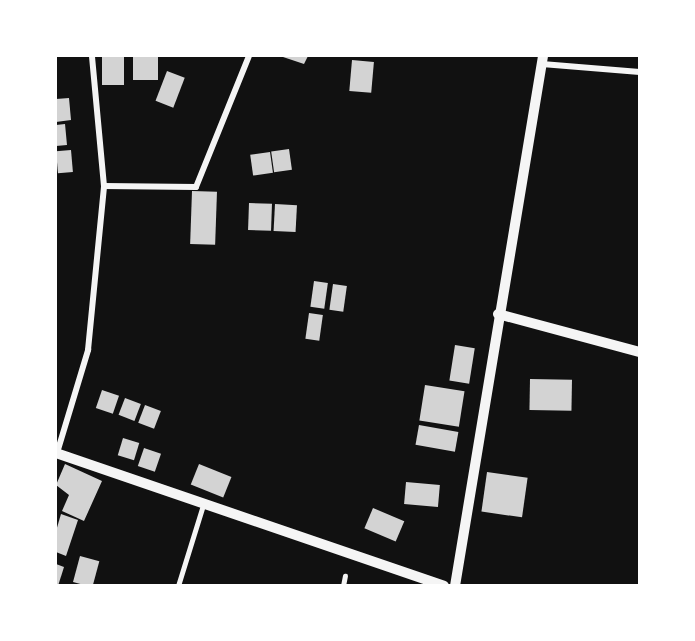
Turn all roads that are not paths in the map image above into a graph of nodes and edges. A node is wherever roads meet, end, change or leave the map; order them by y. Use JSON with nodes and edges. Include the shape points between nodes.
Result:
{"nodes":[{"id":1,"x":92,"y":56,"type":"edge"},
{"id":2,"x":249,"y":56,"type":"edge"},
{"id":3,"x":543,"y":60,"type":"edge"},
{"id":4,"x":639,"y":72,"type":"edge"},
{"id":5,"x":104,"y":186,"type":"junction"},
{"id":6,"x":498,"y":315,"type":"junction"},
{"id":7,"x":639,"y":352,"type":"edge"},
{"id":8,"x":56,"y":453,"type":"edge"},
{"id":9,"x":203,"y":503,"type":"junction"},
{"id":10,"x":345,"y":576,"type":"dead end"},
{"id":11,"x":178,"y":585,"type":"edge"},
{"id":12,"x":343,"y":585,"type":"edge"},
{"id":13,"x":444,"y":585,"type":"edge"},
{"id":14,"x":455,"y":585,"type":"edge"}],
"edges":[{"from":1,"to":5,"type":"street"},
{"from":2,"to":5,"type":"street","via":[[196,187]]},
{"from":3,"to":4,"type":"street"},
{"from":3,"to":6,"type":"street"},
{"from":5,"to":8,"type":"street","via":[[88,350]]},
{"from":6,"to":7,"type":"street"},
{"from":6,"to":14,"type":"street"},
{"from":8,"to":9,"type":"street"},
{"from":9,"to":11,"type":"lane"},
{"from":9,"to":13,"type":"street"},
{"from":10,"to":12,"type":"lane"}]}
